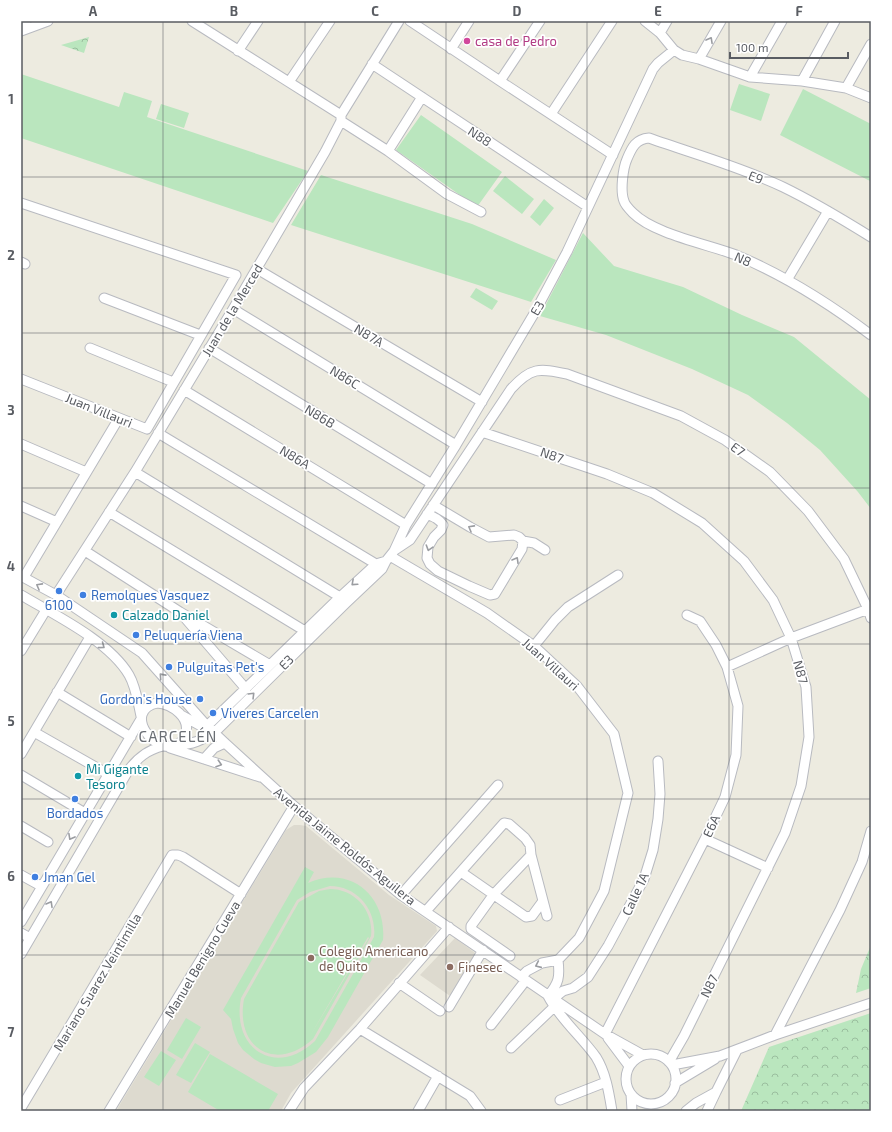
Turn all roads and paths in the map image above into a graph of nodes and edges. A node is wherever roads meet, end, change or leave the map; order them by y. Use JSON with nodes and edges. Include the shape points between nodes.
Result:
{"nodes":[{"id":1,"x":26,"y":21,"type":"edge"},
{"id":2,"x":48,"y":21,"type":"edge"},
{"id":3,"x":192,"y":21,"type":"edge"},
{"id":4,"x":258,"y":21,"type":"edge"},
{"id":5,"x":330,"y":21,"type":"edge"},
{"id":6,"x":399,"y":21,"type":"edge"},
{"id":7,"x":410,"y":21,"type":"edge"},
{"id":8,"x":469,"y":21,"type":"edge"},
{"id":9,"x":540,"y":21,"type":"edge"},
{"id":10,"x":612,"y":21,"type":"edge"},
{"id":11,"x":645,"y":21,"type":"edge"},
{"id":12,"x":666,"y":21,"type":"edge"},
{"id":13,"x":721,"y":21,"type":"edge"},
{"id":14,"x":782,"y":21,"type":"edge"},
{"id":15,"x":835,"y":21,"type":"edge"},
{"id":16,"x":21,"y":26,"type":"edge"},
{"id":17,"x":21,"y":31,"type":"edge"},
{"id":18,"x":660,"y":33,"type":"junction"},
{"id":19,"x":871,"y":44,"type":"edge"},
{"id":20,"x":451,"y":49,"type":"junction"},
{"id":21,"x":674,"y":50,"type":"junction"},
{"id":22,"x":238,"y":51,"type":"junction"},
{"id":23,"x":699,"y":59,"type":"junction"},
{"id":24,"x":372,"y":64,"type":"junction"},
{"id":25,"x":750,"y":77,"type":"junction"},
{"id":26,"x":802,"y":81,"type":"junction"},
{"id":27,"x":289,"y":82,"type":"junction"},
{"id":28,"x":500,"y":82,"type":"junction"},
{"id":29,"x":846,"y":88,"type":"junction"},
{"id":30,"x":422,"y":97,"type":"junction"},
{"id":31,"x":871,"y":98,"type":"edge"},
{"id":32,"x":551,"y":114,"type":"junction"},
{"id":33,"x":341,"y":118,"type":"junction"},
{"id":34,"x":388,"y":151,"type":"junction"},
{"id":35,"x":613,"y":155,"type":"junction"},
{"id":36,"x":622,"y":187,"type":"joint"},
{"id":37,"x":21,"y":202,"type":"edge"},
{"id":38,"x":588,"y":207,"type":"junction"},
{"id":39,"x":828,"y":211,"type":"junction"},
{"id":40,"x":481,"y":212,"type":"dead end"},
{"id":41,"x":871,"y":236,"type":"edge"},
{"id":42,"x":257,"y":268,"type":"junction"},
{"id":43,"x":787,"y":280,"type":"junction"},
{"id":44,"x":104,"y":298,"type":"dead end"},
{"id":45,"x":233,"y":309,"type":"junction"},
{"id":46,"x":200,"y":335,"type":"junction"},
{"id":47,"x":871,"y":335,"type":"edge"},
{"id":48,"x":90,"y":348,"type":"dead end"},
{"id":49,"x":209,"y":348,"type":"junction"},
{"id":50,"x":21,"y":379,"type":"edge"},
{"id":51,"x":173,"y":382,"type":"junction"},
{"id":52,"x":184,"y":390,"type":"junction"},
{"id":53,"x":482,"y":402,"type":"junction"},
{"id":54,"x":119,"y":418,"type":"junction"},
{"id":55,"x":482,"y":432,"type":"junction"},
{"id":56,"x":158,"y":433,"type":"junction"},
{"id":57,"x":21,"y":444,"type":"edge"},
{"id":58,"x":456,"y":445,"type":"junction"},
{"id":59,"x":86,"y":472,"type":"junction"},
{"id":60,"x":135,"y":472,"type":"junction"},
{"id":61,"x":432,"y":484,"type":"junction"},
{"id":62,"x":433,"y":505,"type":"junction"},
{"id":63,"x":21,"y":506,"type":"edge"},
{"id":64,"x":109,"y":512,"type":"junction"},
{"id":65,"x":427,"y":514,"type":"junction"},
{"id":66,"x":57,"y":522,"type":"junction"},
{"id":67,"x":406,"y":525,"type":"junction"},
{"id":68,"x":523,"y":540,"type":"junction"},
{"id":69,"x":85,"y":550,"type":"junction"},
{"id":70,"x":544,"y":550,"type":"dead end"},
{"id":71,"x":390,"y":556,"type":"junction"},
{"id":72,"x":376,"y":564,"type":"junction"},
{"id":73,"x":618,"y":575,"type":"dead end"},
{"id":74,"x":22,"y":577,"type":"edge"},
{"id":75,"x":21,"y":595,"type":"edge"},
{"id":76,"x":56,"y":595,"type":"junction"},
{"id":77,"x":340,"y":596,"type":"junction"},
{"id":78,"x":870,"y":608,"type":"edge"},
{"id":79,"x":46,"y":610,"type":"junction"},
{"id":80,"x":180,"y":612,"type":"junction"},
{"id":81,"x":687,"y":615,"type":"dead end"},
{"id":82,"x":871,"y":618,"type":"edge"},
{"id":83,"x":305,"y":631,"type":"junction"},
{"id":84,"x":90,"y":637,"type":"junction"},
{"id":85,"x":791,"y":638,"type":"junction"},
{"id":86,"x":534,"y":646,"type":"junction"},
{"id":87,"x":21,"y":652,"type":"edge"},
{"id":88,"x":270,"y":665,"type":"junction"},
{"id":89,"x":727,"y":667,"type":"junction"},
{"id":90,"x":246,"y":689,"type":"junction"},
{"id":91,"x":57,"y":692,"type":"junction"},
{"id":92,"x":181,"y":715,"type":"junction"},
{"id":93,"x":141,"y":718,"type":"junction"},
{"id":94,"x":208,"y":726,"type":"junction"},
{"id":95,"x":34,"y":732,"type":"junction"},
{"id":96,"x":215,"y":732,"type":"junction"},
{"id":97,"x":131,"y":737,"type":"junction"},
{"id":98,"x":225,"y":743,"type":"junction"},
{"id":99,"x":169,"y":746,"type":"junction"},
{"id":100,"x":21,"y":754,"type":"edge"},
{"id":101,"x":204,"y":759,"type":"junction"},
{"id":102,"x":658,"y":761,"type":"dead end"},
{"id":103,"x":21,"y":775,"type":"edge"},
{"id":104,"x":108,"y":775,"type":"junction"},
{"id":105,"x":264,"y":778,"type":"junction"},
{"id":106,"x":122,"y":782,"type":"junction"},
{"id":107,"x":498,"y":785,"type":"dead end"},
{"id":108,"x":294,"y":806,"type":"junction"},
{"id":109,"x":85,"y":813,"type":"junction"},
{"id":110,"x":21,"y":826,"type":"edge"},
{"id":111,"x":871,"y":831,"type":"edge"},
{"id":112,"x":705,"y":839,"type":"junction"},
{"id":113,"x":48,"y":842,"type":"dead end"},
{"id":114,"x":531,"y":855,"type":"junction"},
{"id":115,"x":768,"y":868,"type":"junction"},
{"id":116,"x":461,"y":872,"type":"junction"},
{"id":117,"x":21,"y":875,"type":"edge"},
{"id":118,"x":41,"y":886,"type":"junction"},
{"id":119,"x":241,"y":894,"type":"junction"},
{"id":120,"x":494,"y":894,"type":"junction"},
{"id":121,"x":401,"y":895,"type":"junction"},
{"id":122,"x":543,"y":901,"type":"junction"},
{"id":123,"x":426,"y":912,"type":"junction"},
{"id":124,"x":547,"y":916,"type":"dead end"},
{"id":125,"x":21,"y":922,"type":"edge"},
{"id":126,"x":449,"y":927,"type":"junction"},
{"id":127,"x":21,"y":933,"type":"edge"},
{"id":128,"x":30,"y":938,"type":"junction"},
{"id":129,"x":483,"y":950,"type":"junction"},
{"id":130,"x":21,"y":954,"type":"edge"},
{"id":131,"x":510,"y":956,"type":"dead end"},
{"id":132,"x":558,"y":960,"type":"junction"},
{"id":133,"x":524,"y":979,"type":"junction"},
{"id":134,"x":399,"y":983,"type":"junction"},
{"id":135,"x":552,"y":1001,"type":"junction"},
{"id":136,"x":871,"y":1003,"type":"edge"},
{"id":137,"x":449,"y":1007,"type":"dead end"},
{"id":138,"x":440,"y":1011,"type":"dead end"},
{"id":139,"x":492,"y":1024,"type":"dead end"},
{"id":140,"x":360,"y":1029,"type":"junction"},
{"id":141,"x":605,"y":1034,"type":"junction"},
{"id":142,"x":775,"y":1036,"type":"junction"},
{"id":143,"x":511,"y":1048,"type":"dead end"},
{"id":144,"x":736,"y":1050,"type":"junction"},
{"id":145,"x":643,"y":1055,"type":"junction"},
{"id":146,"x":720,"y":1056,"type":"junction"},
{"id":147,"x":670,"y":1063,"type":"junction"},
{"id":148,"x":629,"y":1066,"type":"junction"},
{"id":149,"x":438,"y":1076,"type":"junction"},
{"id":150,"x":606,"y":1082,"type":"junction"},
{"id":151,"x":675,"y":1083,"type":"junction"},
{"id":152,"x":716,"y":1092,"type":"junction"},
{"id":153,"x":630,"y":1094,"type":"junction"},
{"id":154,"x":560,"y":1100,"type":"dead end"},
{"id":155,"x":657,"y":1107,"type":"edge"},
{"id":156,"x":21,"y":1108,"type":"edge"},
{"id":157,"x":109,"y":1111,"type":"edge"},
{"id":158,"x":289,"y":1111,"type":"edge"},
{"id":159,"x":418,"y":1111,"type":"edge"},
{"id":160,"x":482,"y":1111,"type":"edge"},
{"id":161,"x":612,"y":1111,"type":"edge"},
{"id":162,"x":632,"y":1111,"type":"edge"},
{"id":163,"x":686,"y":1111,"type":"edge"},
{"id":164,"x":707,"y":1111,"type":"edge"}],
"edges":[{"from":1,"to":16,"type":"street"},
{"from":2,"to":17,"type":"street"},
{"from":3,"to":22,"type":"street"},
{"from":4,"to":22,"type":"street"},
{"from":5,"to":27,"type":"street"},
{"from":6,"to":24,"type":"street","name":"Juan de la Merced"},
{"from":7,"to":20,"type":"street"},
{"from":8,"to":20,"type":"street"},
{"from":9,"to":28,"type":"street"},
{"from":10,"to":32,"type":"street"},
{"from":11,"to":18,"type":"street"},
{"from":12,"to":18,"type":"street"},
{"from":23,"to":13,"type":"street","one_way":true},
{"from":14,"to":25,"type":"street"},
{"from":15,"to":26,"type":"street"},
{"from":18,"to":21,"type":"street"},
{"from":19,"to":29,"type":"street"},
{"from":20,"to":28,"type":"street"},
{"from":21,"to":23,"type":"street"},
{"from":21,"to":35,"type":"street","name":"E3","via":[[653,69]]},
{"from":22,"to":27,"type":"street"},
{"from":23,"to":25,"type":"street"},
{"from":24,"to":30,"type":"street","name":"N88"},
{"from":24,"to":33,"type":"street","name":"Juan de la Merced"},
{"from":25,"to":26,"type":"street"},
{"from":26,"to":29,"type":"street"},
{"from":27,"to":33,"type":"street"},
{"from":28,"to":32,"type":"street"},
{"from":29,"to":31,"type":"street"},
{"from":30,"to":34,"type":"street"},
{"from":30,"to":38,"type":"street","name":"N88"},
{"from":32,"to":35,"type":"street"},
{"from":33,"to":34,"type":"street"},
{"from":33,"to":42,"type":"street","name":"Juan de la Merced","via":[[319,162]]},
{"from":34,"to":40,"type":"street","via":[[447,194]]},
{"from":35,"to":38,"type":"street","name":"E3"},
{"from":36,"to":39,"type":"street","name":"E9","via":[[626,160],[635,143],[649,138],[783,187]]},
{"from":36,"to":43,"type":"street","name":"N8","via":[[623,201],[633,213],[649,225],[736,256]]},
{"from":37,"to":46,"type":"street","name":"Juan Villauri","via":[[236,275]]},
{"from":38,"to":53,"type":"street","name":"E3","via":[[535,312],[507,350]]},
{"from":39,"to":41,"type":"street","name":"E9"},
{"from":39,"to":43,"type":"street"},
{"from":42,"to":45,"type":"street","name":"Juan de la Merced"},
{"from":42,"to":53,"type":"street","name":"N87A"},
{"from":43,"to":47,"type":"street","name":"N8"},
{"from":44,"to":46,"type":"street"},
{"from":45,"to":49,"type":"street","name":"Juan de la Merced"},
{"from":45,"to":58,"type":"street","name":"N86C"},
{"from":46,"to":51,"type":"street","name":"Juan Villauri"},
{"from":48,"to":51,"type":"street"},
{"from":49,"to":52,"type":"street","name":"Juan de la Merced"},
{"from":49,"to":61,"type":"street","name":"N86B"},
{"from":50,"to":54,"type":"street","name":"Juan Villauri"},
{"from":51,"to":54,"type":"street","name":"Juan Villauri","via":[[147,429]]},
{"from":52,"to":56,"type":"street","name":"Juan de la Merced"},
{"from":52,"to":67,"type":"street","name":"N86A"},
{"from":53,"to":58,"type":"street","name":"E3"},
{"from":54,"to":59,"type":"street"},
{"from":55,"to":62,"type":"street"},
{"from":55,"to":78,"type":"street","name":"E7","via":[[511,388],[523,376],[536,370],[567,374],[681,416],[725,440],[770,472],[808,511],[844,559]]},
{"from":55,"to":85,"type":"street","name":"N87","via":[[607,474],[653,493],[702,522],[744,561],[773,600]]},
{"from":56,"to":60,"type":"street","name":"Juan de la Merced"},
{"from":56,"to":72,"type":"street"},
{"from":57,"to":59,"type":"street"},
{"from":58,"to":61,"type":"street","name":"E3"},
{"from":59,"to":66,"type":"street"},
{"from":60,"to":64,"type":"street","name":"Juan de la Merced"},
{"from":60,"to":77,"type":"street"},
{"from":61,"to":67,"type":"street","name":"E3"},
{"from":62,"to":65,"type":"street"},
{"from":68,"to":62,"type":"street","one_way":true,"via":[[514,535],[489,537]]},
{"from":63,"to":66,"type":"street"},
{"from":64,"to":69,"type":"street","name":"Juan de la Merced"},
{"from":64,"to":83,"type":"street"},
{"from":65,"to":68,"type":"street","one_way":true,"via":[[435,517],[443,525],[428,547],[427,558],[430,564],[438,571],[490,595],[499,589],[522,549]]},
{"from":65,"to":71,"type":"street","via":[[410,540]]},
{"from":66,"to":74,"type":"street"},
{"from":67,"to":71,"type":"street","name":"E3"},
{"from":68,"to":70,"type":"street"},
{"from":69,"to":76,"type":"street","name":"Juan de la Merced"},
{"from":69,"to":80,"type":"street"},
{"from":71,"to":72,"type":"street","name":"E3"},
{"from":71,"to":86,"type":"street","name":"Juan Villauri","via":[[487,613]]},
{"from":96,"to":71,"type":"street","name":"E3","one_way":true,"via":[[382,569]]},
{"from":72,"to":77,"type":"street","name":"E3","one_way":true},
{"from":73,"to":86,"type":"street","via":[[568,607]]},
{"from":76,"to":74,"type":"street","one_way":true},
{"from":75,"to":79,"type":"street"},
{"from":94,"to":76,"type":"street","one_way":true,"via":[[142,653]]},
{"from":77,"to":83,"type":"street","name":"E3"},
{"from":78,"to":82,"type":"street","name":"E7"},
{"from":78,"to":85,"type":"street"},
{"from":79,"to":84,"type":"street"},
{"from":79,"to":87,"type":"street"},
{"from":80,"to":88,"type":"street"},
{"from":80,"to":90,"type":"street"},
{"from":81,"to":89,"type":"street","name":"E6A","via":[[700,621]]},
{"from":83,"to":88,"type":"street","name":"E3"},
{"from":84,"to":91,"type":"street"},
{"from":84,"to":93,"type":"street","one_way":true,"via":[[108,650],[130,676]]},
{"from":85,"to":89,"type":"street"},
{"from":85,"to":115,"type":"street","name":"N87","via":[[806,686],[809,737],[801,786],[785,833]]},
{"from":86,"to":132,"type":"street","name":"Juan Villauri","via":[[577,686],[614,734],[628,793],[604,891],[579,938]]},
{"from":88,"to":90,"type":"street","name":"E3"},
{"from":89,"to":112,"type":"street","name":"E6A","via":[[738,706],[736,755],[725,797]]},
{"from":90,"to":94,"type":"street","name":"E3"},
{"from":91,"to":95,"type":"street"},
{"from":91,"to":97,"type":"street"},
{"from":92,"to":93,"type":"street","via":[[169,706],[157,703],[145,708]]},
{"from":92,"to":94,"type":"street","via":[[201,726]]},
{"from":92,"to":99,"type":"street","via":[[186,724],[183,740]]},
{"from":93,"to":97,"type":"street"},
{"from":93,"to":99,"type":"street","via":[[147,734],[153,740]]},
{"from":94,"to":96,"type":"street"},
{"from":95,"to":100,"type":"street"},
{"from":95,"to":104,"type":"street"},
{"from":96,"to":98,"type":"street","name":"Avenida Jaime Roldós Aguilera"},
{"from":96,"to":99,"type":"street","name":"E3","via":[[198,742]]},
{"from":97,"to":104,"type":"street"},
{"from":98,"to":101,"type":"street","via":[[214,748]]},
{"from":98,"to":105,"type":"street","name":"Avenida Jaime Roldós Aguilera"},
{"from":99,"to":101,"type":"street"},
{"from":99,"to":106,"type":"street","name":"E3","via":[[152,749],[143,755],[131,767]]},
{"from":101,"to":105,"type":"street","one_way":true},
{"from":102,"to":135,"type":"street","name":"Calle 1A","via":[[658,819],[653,850],[644,879],[588,977],[573,988],[563,991]]},
{"from":103,"to":109,"type":"street"},
{"from":104,"to":106,"type":"street"},
{"from":104,"to":109,"type":"street"},
{"from":105,"to":108,"type":"street","name":"Avenida Jaime Roldós Aguilera"},
{"from":128,"to":106,"type":"street","name":"E3","one_way":true},
{"from":107,"to":121,"type":"street"},
{"from":108,"to":119,"type":"street","name":"Manuel Benigno Cueva"},
{"from":108,"to":121,"type":"street","name":"Avenida Jaime Roldós Aguilera"},
{"from":109,"to":118,"type":"street","one_way":true},
{"from":110,"to":113,"type":"street"},
{"from":111,"to":142,"type":"street","via":[[862,862],[840,910]]},
{"from":112,"to":115,"type":"street"},
{"from":112,"to":141,"type":"street","name":"E6A"},
{"from":114,"to":116,"type":"street","via":[[528,841],[509,824],[504,823]]},
{"from":114,"to":120,"type":"street"},
{"from":114,"to":122,"type":"street"},
{"from":115,"to":147,"type":"street","name":"N87"},
{"from":116,"to":120,"type":"street"},
{"from":116,"to":123,"type":"street"},
{"from":117,"to":118,"type":"street"},
{"from":118,"to":125,"type":"street"},
{"from":119,"to":156,"type":"street","name":"Mariano Suarez Veintimilla","via":[[183,857],[172,855]]},
{"from":119,"to":157,"type":"street","name":"Manuel Benigno Cueva"},
{"from":120,"to":122,"type":"street","via":[[526,917],[532,916]]},
{"from":120,"to":131,"type":"street","via":[[471,929]]},
{"from":121,"to":123,"type":"street","name":"Avenida Jaime Roldós Aguilera"},
{"from":122,"to":124,"type":"street"},
{"from":123,"to":126,"type":"street","name":"Avenida Jaime Roldós Aguilera"},
{"from":126,"to":129,"type":"street","name":"Avenida Jaime Roldós Aguilera"},
{"from":126,"to":134,"type":"street"},
{"from":127,"to":128,"type":"street"},
{"from":128,"to":130,"type":"street","name":"E3"},
{"from":129,"to":133,"type":"street","name":"Avenida Jaime Roldós Aguilera"},
{"from":129,"to":137,"type":"street"},
{"from":132,"to":133,"type":"street","one_way":true,"via":[[542,963],[527,971]]},
{"from":132,"to":135,"type":"street","via":[[560,973]]},
{"from":133,"to":135,"type":"street","name":"Avenida Jaime Roldós Aguilera"},
{"from":133,"to":139,"type":"street"},
{"from":134,"to":138,"type":"street"},
{"from":134,"to":140,"type":"street"},
{"from":135,"to":141,"type":"street","name":"Avenida Jaime Roldós Aguilera"},
{"from":135,"to":143,"type":"street"},
{"from":135,"to":150,"type":"street","via":[[596,1058]]},
{"from":136,"to":142,"type":"street"},
{"from":140,"to":149,"type":"street"},
{"from":140,"to":158,"type":"street","via":[[304,1088]]},
{"from":141,"to":145,"type":"street","name":"Avenida Jaime Roldós Aguilera"},
{"from":141,"to":148,"type":"street","name":"Avenida Jaime Roldós Aguilera"},
{"from":142,"to":144,"type":"street"},
{"from":144,"to":146,"type":"street"},
{"from":144,"to":152,"type":"street"},
{"from":145,"to":147,"type":"street","via":[[664,1057]]},
{"from":145,"to":148,"type":"street"},
{"from":146,"to":147,"type":"street"},
{"from":146,"to":151,"type":"street"},
{"from":147,"to":151,"type":"street","via":[[676,1077]]},
{"from":148,"to":153,"type":"street","via":[[626,1077]]},
{"from":149,"to":159,"type":"street"},
{"from":149,"to":160,"type":"street","via":[[470,1096]]},
{"from":150,"to":154,"type":"street"},
{"from":150,"to":161,"type":"street"},
{"from":151,"to":155,"type":"street","via":[[670,1095]]},
{"from":152,"to":163,"type":"street","via":[[696,1102]]},
{"from":152,"to":164,"type":"street"},
{"from":153,"to":155,"type":"street","via":[[646,1104]]},
{"from":153,"to":162,"type":"street"}]}
